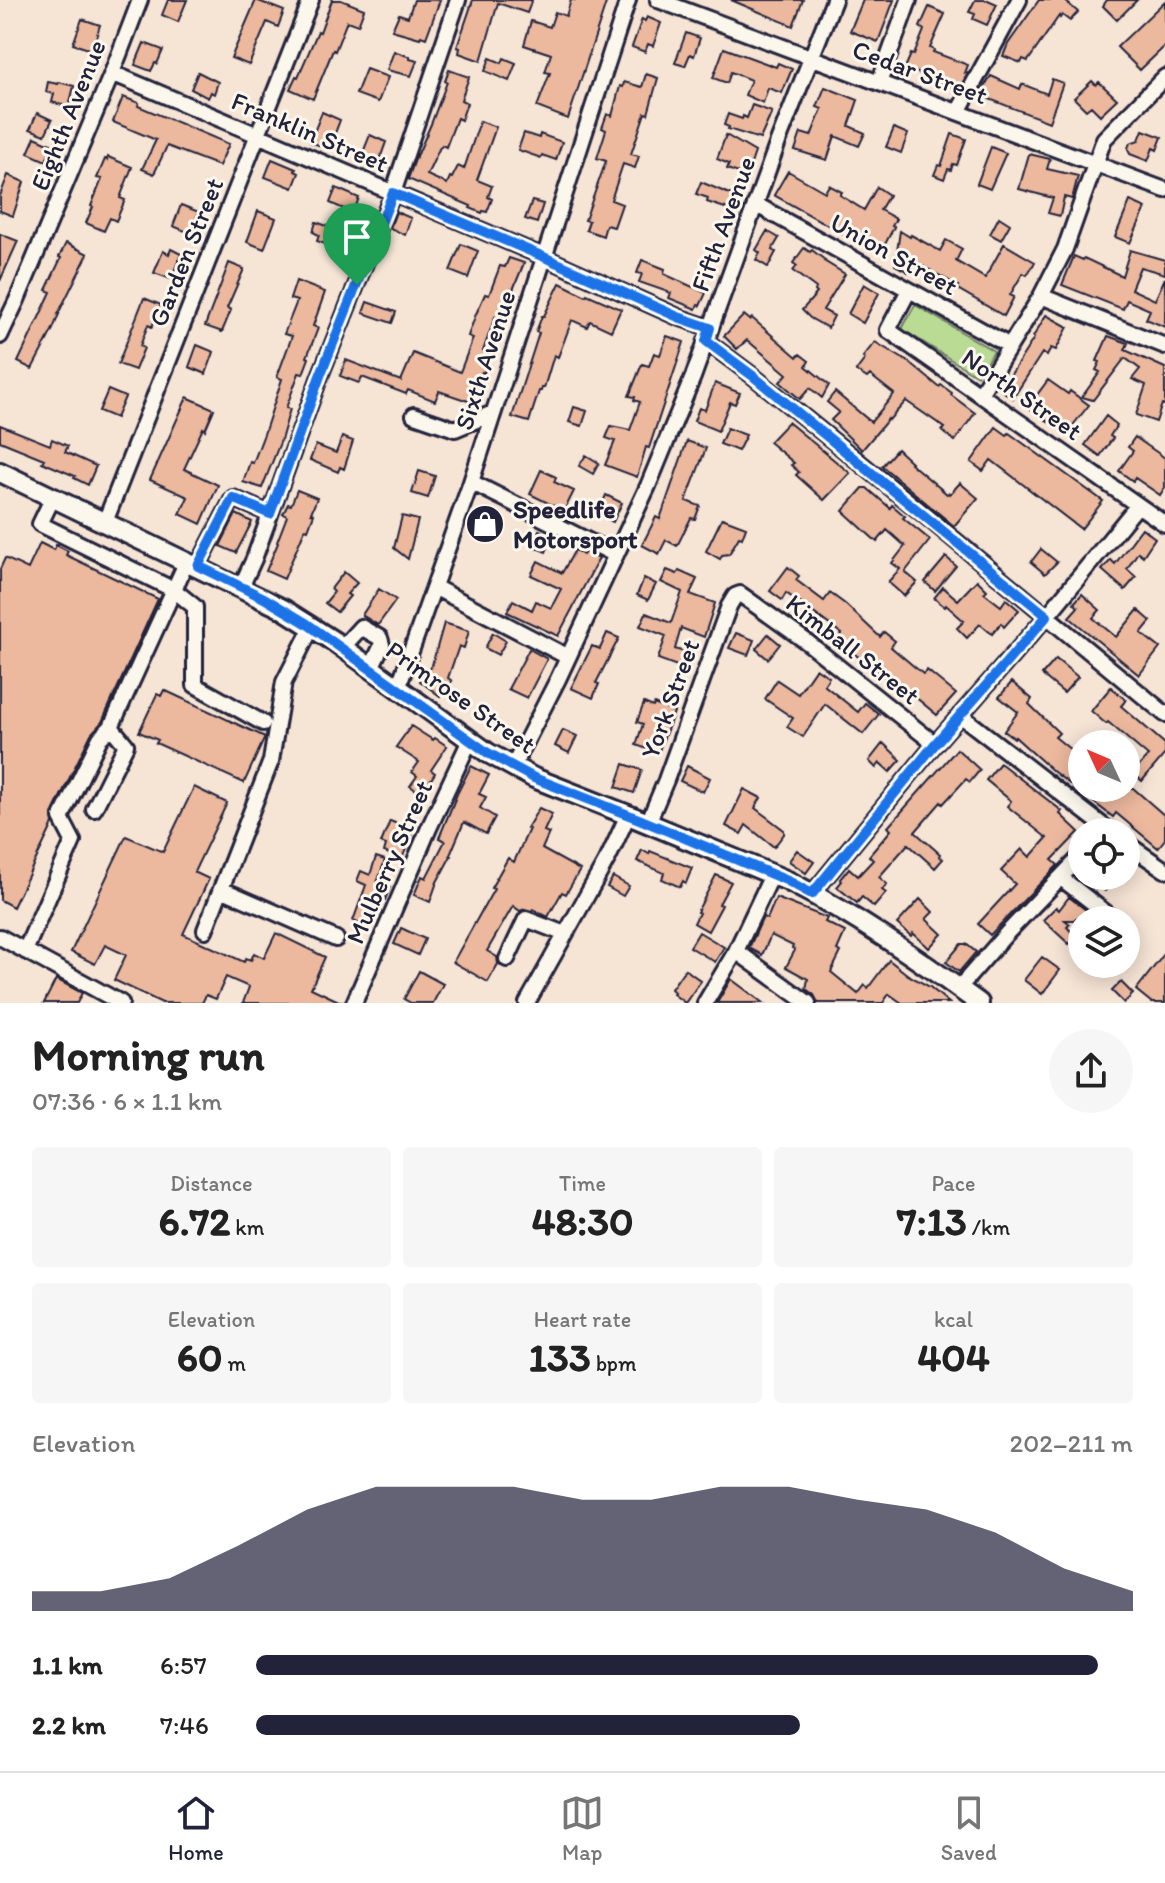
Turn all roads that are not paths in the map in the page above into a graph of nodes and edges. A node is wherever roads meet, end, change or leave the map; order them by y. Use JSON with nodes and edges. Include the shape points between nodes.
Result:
{"nodes":[{"id":1,"x":140,"y":0,"type":"edge"},
{"id":2,"x":311,"y":0,"type":"edge"},
{"id":3,"x":458,"y":0,"type":"edge"},
{"id":4,"x":628,"y":0,"type":"edge"},
{"id":5,"x":658,"y":0,"type":"edge"},
{"id":6,"x":834,"y":0,"type":"edge"},
{"id":7,"x":909,"y":0,"type":"edge"},
{"id":8,"x":1019,"y":0,"type":"edge"},
{"id":9,"x":810,"y":57,"type":"junction"},
{"id":10,"x":112,"y":73,"type":"junction"},
{"id":11,"x":1165,"y":77,"type":"edge"},
{"id":12,"x":879,"y":83,"type":"junction"},
{"id":13,"x":958,"y":112,"type":"junction"},
{"id":14,"x":257,"y":136,"type":"junction"},
{"id":15,"x":1094,"y":163,"type":"junction"},
{"id":16,"x":1165,"y":190,"type":"edge"},
{"id":17,"x":393,"y":193,"type":"junction"},
{"id":18,"x":755,"y":204,"type":"junction"},
{"id":19,"x":544,"y":257,"type":"junction"},
{"id":20,"x":909,"y":290,"type":"junction"},
{"id":21,"x":1041,"y":296,"type":"junction"},
{"id":22,"x":708,"y":334,"type":"junction"},
{"id":23,"x":0,"y":336,"type":"edge"},
{"id":24,"x":1010,"y":346,"type":"junction"},
{"id":25,"x":1165,"y":346,"type":"edge"},
{"id":26,"x":980,"y":394,"type":"junction"},
{"id":27,"x":493,"y":413,"type":"junction"},
{"id":28,"x":414,"y":415,"type":"dead end"},
{"id":29,"x":0,"y":472,"type":"edge"},
{"id":30,"x":471,"y":482,"type":"junction"},
{"id":31,"x":53,"y":497,"type":"junction"},
{"id":32,"x":1138,"y":505,"type":"junction"},
{"id":33,"x":270,"y":514,"type":"junction"},
{"id":34,"x":105,"y":522,"type":"junction"},
{"id":35,"x":1165,"y":524,"type":"edge"},
{"id":36,"x":616,"y":555,"type":"junction"},
{"id":37,"x":193,"y":564,"type":"junction"},
{"id":38,"x":241,"y":587,"type":"junction"},
{"id":39,"x":434,"y":587,"type":"junction"},
{"id":40,"x":174,"y":590,"type":"junction"},
{"id":41,"x":740,"y":594,"type":"joint"},
{"id":42,"x":1047,"y":616,"type":"junction"},
{"id":43,"x":312,"y":627,"type":"junction"},
{"id":44,"x":343,"y":647,"type":"junction"},
{"id":45,"x":568,"y":657,"type":"junction"},
{"id":46,"x":371,"y":668,"type":"junction"},
{"id":47,"x":398,"y":688,"type":"junction"},
{"id":48,"x":1165,"y":714,"type":"edge"},
{"id":49,"x":960,"y":715,"type":"junction"},
{"id":50,"x":263,"y":723,"type":"dead end"},
{"id":51,"x":111,"y":727,"type":"junction"},
{"id":52,"x":470,"y":740,"type":"junction"},
{"id":53,"x":935,"y":744,"type":"junction"},
{"id":54,"x":513,"y":767,"type":"junction"},
{"id":55,"x":94,"y":809,"type":"dead end"},
{"id":56,"x":628,"y":815,"type":"junction"},
{"id":57,"x":1090,"y":818,"type":"edge"},
{"id":58,"x":648,"y":823,"type":"junction"},
{"id":59,"x":1140,"y":853,"type":"edge"},
{"id":60,"x":1068,"y":870,"type":"edge"},
{"id":61,"x":1165,"y":870,"type":"edge"},
{"id":62,"x":772,"y":875,"type":"junction"},
{"id":63,"x":1061,"y":878,"type":"junction"},
{"id":64,"x":221,"y":889,"type":"junction"},
{"id":65,"x":812,"y":894,"type":"junction"},
{"id":66,"x":1097,"y":906,"type":"edge"},
{"id":67,"x":205,"y":930,"type":"dead end"},
{"id":68,"x":565,"y":934,"type":"junction"},
{"id":69,"x":0,"y":937,"type":"edge"},
{"id":70,"x":336,"y":939,"type":"dead end"},
{"id":71,"x":25,"y":951,"type":"junction"},
{"id":72,"x":736,"y":951,"type":"junction"},
{"id":73,"x":507,"y":959,"type":"dead end"},
{"id":74,"x":958,"y":989,"type":"junction"},
{"id":75,"x":121,"y":1003,"type":"edge"},
{"id":76,"x":354,"y":1003,"type":"edge"},
{"id":77,"x":527,"y":1003,"type":"edge"},
{"id":78,"x":705,"y":1003,"type":"edge"},
{"id":79,"x":808,"y":1003,"type":"edge"},
{"id":80,"x":979,"y":1003,"type":"edge"}],
"edges":[{"from":1,"to":10,"type":"street","name":"Eighth Avenue"},
{"from":2,"to":14,"type":"street","name":"Garden Street"},
{"from":3,"to":17,"type":"street"},
{"from":4,"to":19,"type":"street","name":"Sixth Avenue"},
{"from":5,"to":9,"type":"street","name":"Cedar Street"},
{"from":6,"to":9,"type":"street","name":"Fifth Avenue"},
{"from":7,"to":12,"type":"street"},
{"from":8,"to":13,"type":"street"},
{"from":9,"to":12,"type":"street","name":"Cedar Street"},
{"from":9,"to":18,"type":"street","name":"Fifth Avenue"},
{"from":10,"to":14,"type":"street","name":"Franklin Street"},
{"from":10,"to":23,"type":"street","name":"Eighth Avenue"},
{"from":11,"to":15,"type":"street","via":[[1104,139]]},
{"from":12,"to":13,"type":"street","name":"Cedar Street"},
{"from":13,"to":15,"type":"street","name":"Cedar Street"},
{"from":14,"to":17,"type":"street","name":"Franklin Street"},
{"from":14,"to":34,"type":"street","name":"Garden Street"},
{"from":15,"to":16,"type":"street","name":"Cedar Street"},
{"from":15,"to":21,"type":"street","via":[[1065,249]]},
{"from":17,"to":19,"type":"street","name":"Franklin Street"},
{"from":17,"to":33,"type":"street"},
{"from":18,"to":20,"type":"street","name":"Union Street"},
{"from":18,"to":22,"type":"street","name":"Fifth Avenue"},
{"from":19,"to":22,"type":"street","name":"Franklin Street"},
{"from":19,"to":27,"type":"street","name":"Sixth Avenue"},
{"from":20,"to":24,"type":"street","name":"Union Street"},
{"from":20,"to":26,"type":"street","name":"North Street","via":[[888,330]]},
{"from":21,"to":24,"type":"street"},
{"from":21,"to":25,"type":"street"},
{"from":22,"to":36,"type":"street","name":"Fifth Avenue"},
{"from":22,"to":42,"type":"street","name":"Franklin Street"},
{"from":24,"to":26,"type":"street"},
{"from":26,"to":32,"type":"street","name":"North Street"},
{"from":27,"to":28,"type":"street","via":[[455,429]]},
{"from":27,"to":30,"type":"street","name":"Sixth Avenue"},
{"from":29,"to":31,"type":"main road","name":"Primrose Street"},
{"from":30,"to":36,"type":"street"},
{"from":30,"to":39,"type":"street","name":"Sixth Avenue"},
{"from":31,"to":34,"type":"main road","name":"Primrose Street"},
{"from":31,"to":40,"type":"street","via":[[40,524]]},
{"from":32,"to":35,"type":"street","name":"North Street"},
{"from":32,"to":42,"type":"street"},
{"from":33,"to":37,"type":"street","via":[[233,498]]},
{"from":33,"to":38,"type":"street"},
{"from":34,"to":37,"type":"main road","name":"Primrose Street"},
{"from":36,"to":45,"type":"street","name":"Fifth Avenue"},
{"from":37,"to":38,"type":"main road","name":"Primrose Street"},
{"from":37,"to":40,"type":"street"},
{"from":38,"to":43,"type":"main road","name":"Primrose Street"},
{"from":39,"to":45,"type":"street"},
{"from":39,"to":47,"type":"street","name":"Sixth Avenue"},
{"from":40,"to":50,"type":"street","via":[[195,607],[195,685]]},
{"from":40,"to":51,"type":"street"},
{"from":41,"to":53,"type":"street","name":"Kimball Street"},
{"from":41,"to":58,"type":"street","name":"York Street","via":[[729,606]]},
{"from":42,"to":48,"type":"street","name":"Franklin Street"},
{"from":42,"to":49,"type":"street"},
{"from":43,"to":44,"type":"main road","name":"Primrose Street"},
{"from":43,"to":64,"type":"street","via":[[284,682],[271,761]]},
{"from":44,"to":46,"type":"main road","name":"Primrose Street"},
{"from":44,"to":46,"type":"street","via":[[361,627],[380,638]]},
{"from":45,"to":54,"type":"street","name":"Fifth Avenue"},
{"from":46,"to":47,"type":"main road","name":"Primrose Street"},
{"from":47,"to":52,"type":"main road","name":"Primrose Street"},
{"from":49,"to":53,"type":"street"},
{"from":49,"to":57,"type":"street"},
{"from":51,"to":55,"type":"street","via":[[126,745]]},
{"from":51,"to":71,"type":"street","via":[[100,738],[61,818],[73,841]]},
{"from":52,"to":54,"type":"main road","name":"Primrose Street"},
{"from":52,"to":76,"type":"street","name":"Mulberry Street"},
{"from":53,"to":65,"type":"street"},
{"from":54,"to":56,"type":"main road","name":"Primrose Street"},
{"from":56,"to":58,"type":"main road","name":"Primrose Street"},
{"from":56,"to":68,"type":"street"},
{"from":58,"to":62,"type":"main road","name":"Primrose Street"},
{"from":59,"to":61,"type":"street"},
{"from":60,"to":63,"type":"street"},
{"from":62,"to":65,"type":"main road","name":"Primrose Street"},
{"from":62,"to":72,"type":"street"},
{"from":63,"to":66,"type":"street"},
{"from":63,"to":74,"type":"street"},
{"from":64,"to":67,"type":"street"},
{"from":64,"to":70,"type":"street"},
{"from":65,"to":74,"type":"main road","name":"Primrose Street"},
{"from":68,"to":73,"type":"street","via":[[526,919]]},
{"from":68,"to":77,"type":"street"},
{"from":69,"to":71,"type":"street"},
{"from":71,"to":75,"type":"street"},
{"from":72,"to":78,"type":"street"},
{"from":72,"to":79,"type":"street"},
{"from":74,"to":80,"type":"main road","name":"Primrose Street"}]}
